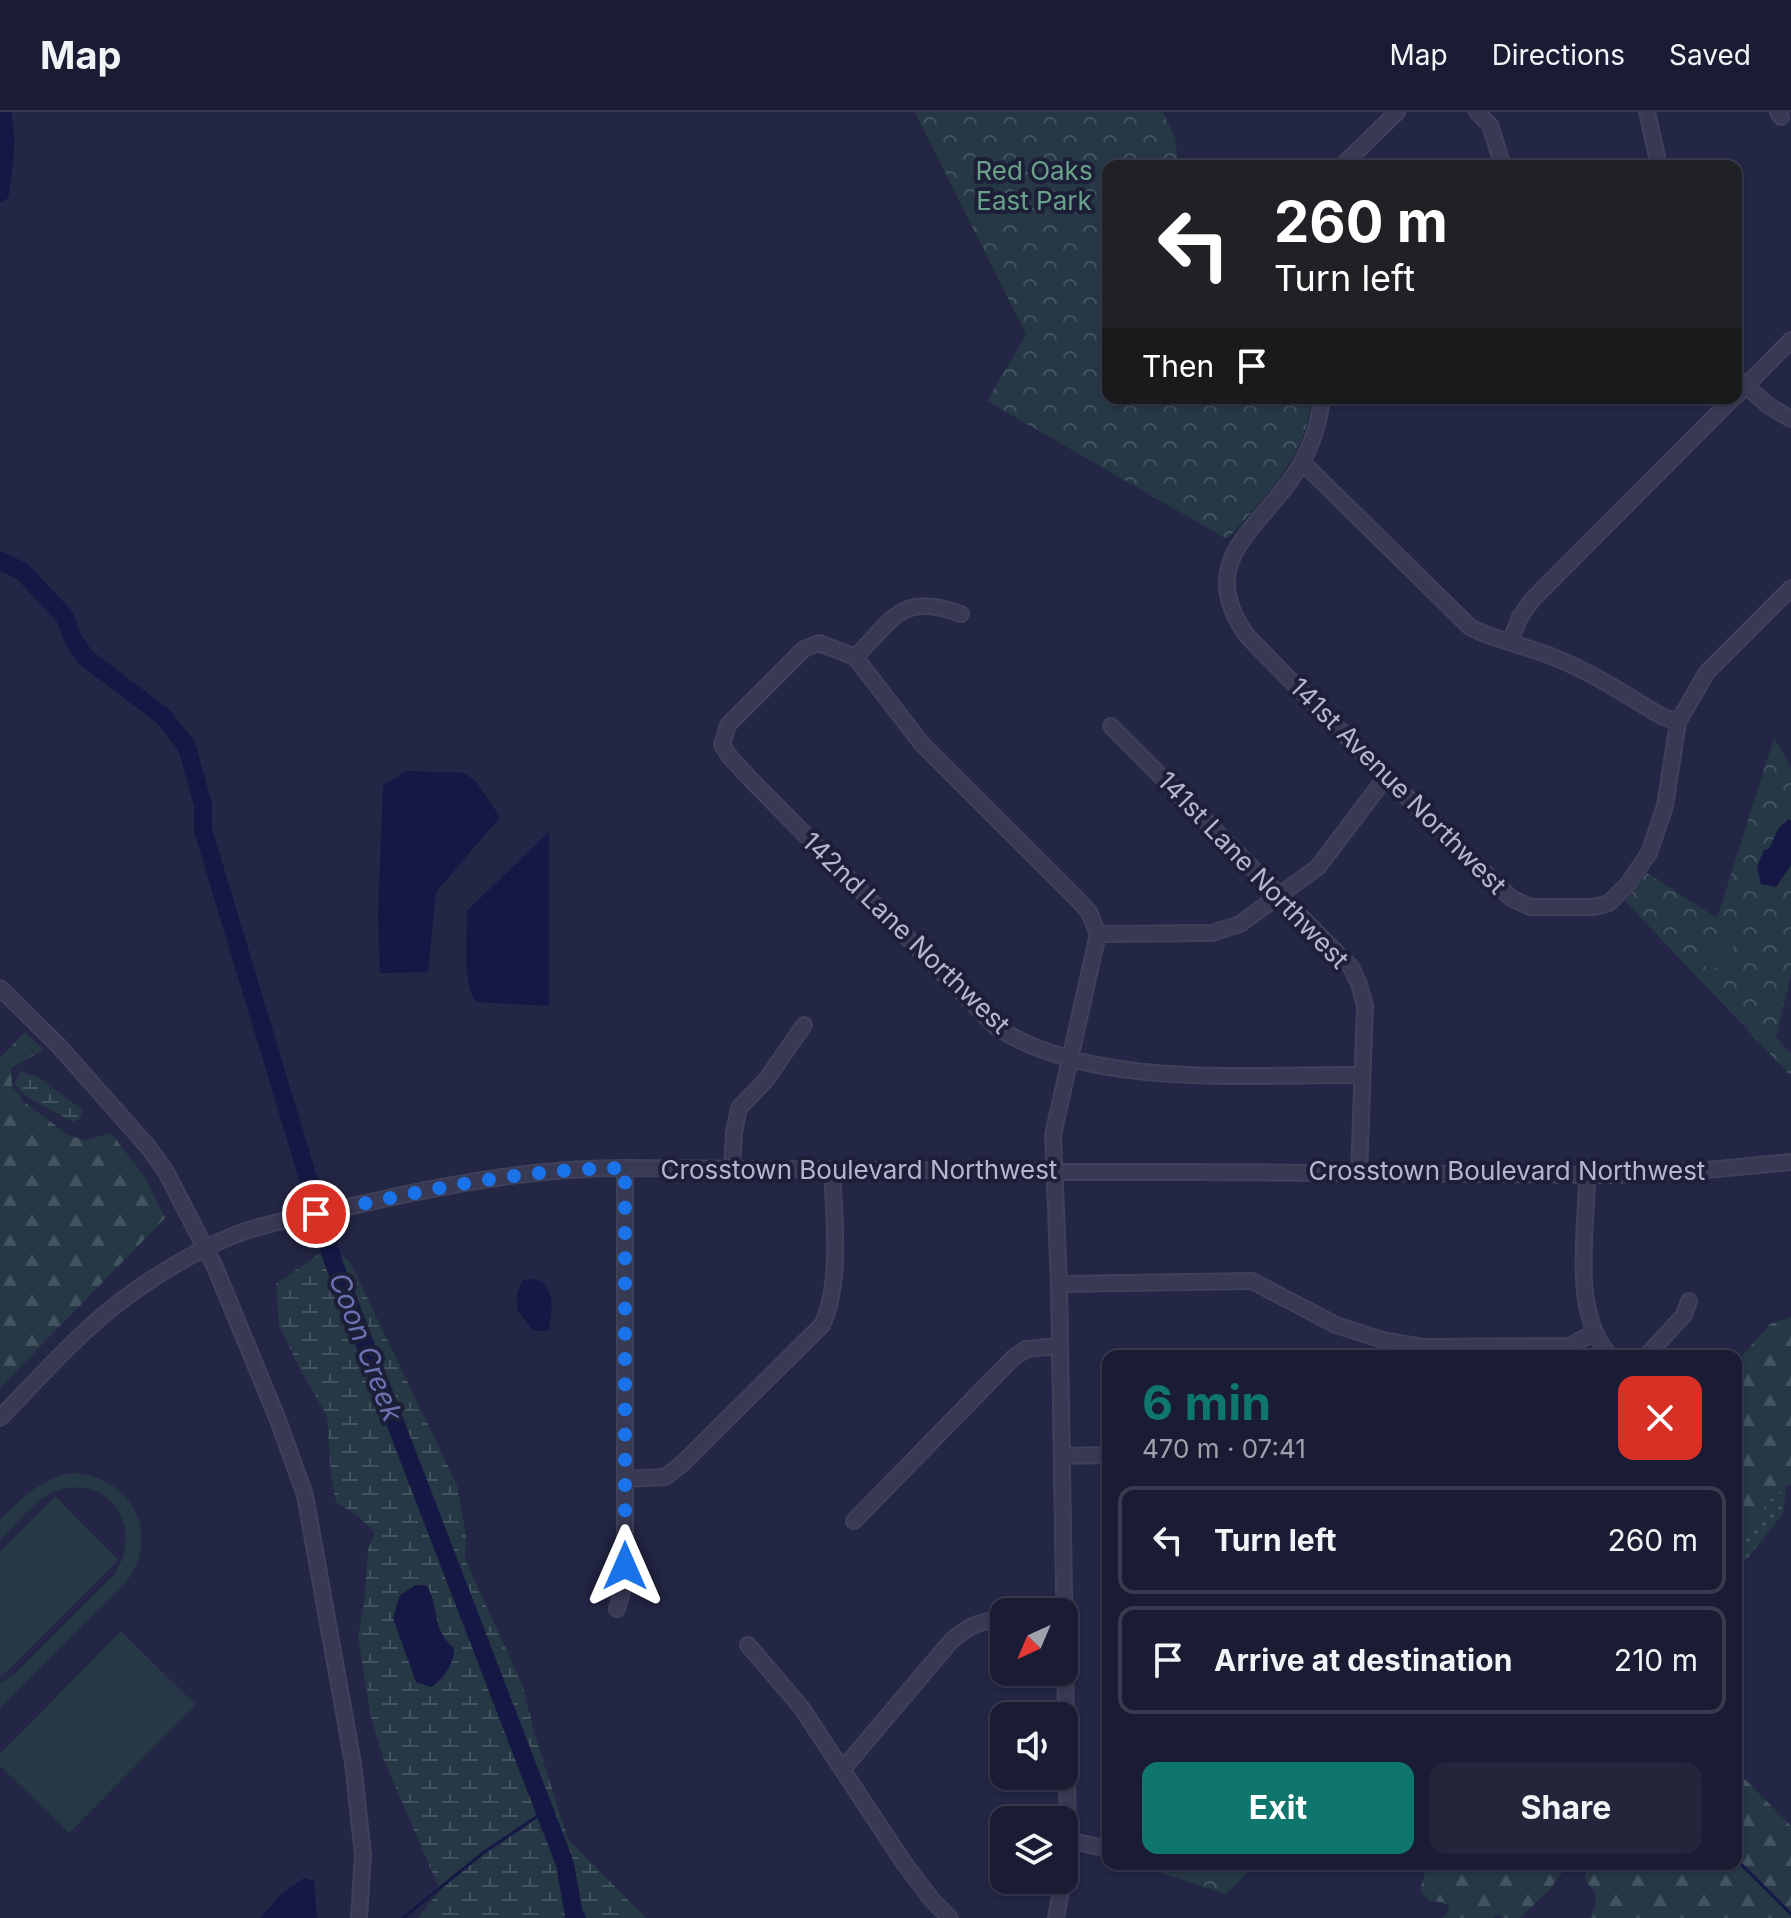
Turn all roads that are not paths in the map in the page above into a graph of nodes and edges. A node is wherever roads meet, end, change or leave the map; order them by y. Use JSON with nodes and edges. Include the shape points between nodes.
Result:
{"nodes":[{"id":1,"x":1397,"y":112,"type":"edge"},
{"id":2,"x":1477,"y":112,"type":"edge"},
{"id":3,"x":1647,"y":112,"type":"edge"},
{"id":4,"x":1348,"y":160,"type":"edge"},
{"id":5,"x":1501,"y":160,"type":"edge"},
{"id":6,"x":1658,"y":160,"type":"edge"},
{"id":7,"x":1791,"y":340,"type":"edge"},
{"id":8,"x":1742,"y":385,"type":"edge"},
{"id":9,"x":1742,"y":391,"type":"edge"},
{"id":10,"x":1321,"y":404,"type":"edge"},
{"id":11,"x":1723,"y":404,"type":"edge"},
{"id":12,"x":1791,"y":419,"type":"edge"},
{"id":13,"x":1302,"y":462,"type":"junction"},
{"id":14,"x":1790,"y":592,"type":"edge"},
{"id":15,"x":961,"y":614,"type":"dead end"},
{"id":16,"x":1510,"y":642,"type":"junction"},
{"id":17,"x":855,"y":657,"type":"junction"},
{"id":18,"x":1678,"y":722,"type":"junction"},
{"id":19,"x":1111,"y":726,"type":"dead end"},
{"id":20,"x":1386,"y":777,"type":"junction"},
{"id":21,"x":1281,"y":896,"type":"junction"},
{"id":22,"x":1098,"y":934,"type":"junction"},
{"id":23,"x":0,"y":988,"type":"edge"},
{"id":24,"x":804,"y":1025,"type":"dead end"},
{"id":25,"x":1069,"y":1057,"type":"junction"},
{"id":26,"x":1362,"y":1075,"type":"junction"},
{"id":27,"x":1791,"y":1162,"type":"edge"},
{"id":28,"x":625,"y":1168,"type":"junction"},
{"id":29,"x":732,"y":1168,"type":"junction"},
{"id":30,"x":832,"y":1170,"type":"junction"},
{"id":31,"x":1053,"y":1171,"type":"junction"},
{"id":32,"x":1359,"y":1174,"type":"junction"},
{"id":33,"x":1587,"y":1175,"type":"junction"},
{"id":34,"x":205,"y":1249,"type":"junction"},
{"id":35,"x":1059,"y":1284,"type":"junction"},
{"id":36,"x":1689,"y":1301,"type":"dead end"},
{"id":37,"x":1594,"y":1333,"type":"junction"},
{"id":38,"x":1058,"y":1346,"type":"junction"},
{"id":39,"x":1606,"y":1350,"type":"edge"},
{"id":40,"x":1652,"y":1350,"type":"edge"},
{"id":41,"x":0,"y":1418,"type":"edge"},
{"id":42,"x":1102,"y":1455,"type":"edge"},
{"id":43,"x":1062,"y":1456,"type":"junction"},
{"id":44,"x":625,"y":1479,"type":"junction"},
{"id":45,"x":854,"y":1521,"type":"dead end"},
{"id":46,"x":1064,"y":1598,"type":"edge"},
{"id":47,"x":617,"y":1609,"type":"dead end"},
{"id":48,"x":990,"y":1620,"type":"edge"},
{"id":49,"x":748,"y":1645,"type":"dead end"},
{"id":50,"x":1065,"y":1686,"type":"edge"},
{"id":51,"x":843,"y":1769,"type":"junction"},
{"id":52,"x":1067,"y":1806,"type":"edge"},
{"id":53,"x":1078,"y":1842,"type":"edge"},
{"id":54,"x":1102,"y":1848,"type":"edge"},
{"id":55,"x":1060,"y":1894,"type":"edge"},
{"id":56,"x":359,"y":1918,"type":"edge"},
{"id":57,"x":950,"y":1918,"type":"edge"},
{"id":58,"x":1056,"y":1918,"type":"edge"}],
"edges":[{"from":1,"to":4,"type":"street"},
{"from":2,"to":5,"type":"street","via":[[1490,125]]},
{"from":3,"to":6,"type":"street"},
{"from":7,"to":8,"type":"street"},
{"from":9,"to":12,"type":"street"},
{"from":10,"to":13,"type":"street"},
{"from":11,"to":16,"type":"street","via":[[1532,600]]},
{"from":13,"to":16,"type":"street","via":[[1470,627]]},
{"from":13,"to":20,"type":"street","name":"141st Avenue Northwest","via":[[1238,542],[1227,569],[1227,595],[1248,637]]},
{"from":14,"to":18,"type":"street","via":[[1707,672]]},
{"from":15,"to":17,"type":"street","via":[[928,605],[902,610]]},
{"from":16,"to":18,"type":"street","via":[[1562,660]]},
{"from":17,"to":22,"type":"street","via":[[922,744],[1089,912]]},
{"from":17,"to":25,"type":"street","name":"142nd Lane Northwest","via":[[819,643],[804,649],[728,725],[722,745],[996,1027],[1028,1046]]},
{"from":18,"to":20,"type":"street","name":"141st Avenue Northwest","via":[[1665,806],[1649,853],[1617,896],[1594,907],[1530,907],[1511,898]]},
{"from":19,"to":21,"type":"street","name":"141st Lane Northwest"},
{"from":20,"to":21,"type":"street","via":[[1318,867]]},
{"from":21,"to":22,"type":"street","via":[[1240,924],[1212,933]]},
{"from":21,"to":26,"type":"street","name":"141st Lane Northwest","via":[[1351,967],[1359,984],[1365,1006]]},
{"from":22,"to":25,"type":"street"},
{"from":23,"to":34,"type":"street","via":[[149,1148]]},
{"from":24,"to":29,"type":"street","via":[[739,1108]]},
{"from":25,"to":26,"type":"street","name":"142nd Lane Northwest","via":[[1148,1074]]},
{"from":25,"to":31,"type":"street","via":[[1054,1125]]},
{"from":26,"to":32,"type":"street","name":"141st Lane Northwest"},
{"from":27,"to":33,"type":"street","name":"Crosstown Boulevard Northwest"},
{"from":28,"to":29,"type":"street","name":"Crosstown Boulevard Northwest"},
{"from":28,"to":34,"type":"street","name":"Crosstown Boulevard Northwest","via":[[499,1176],[293,1219]]},
{"from":28,"to":44,"type":"street"},
{"from":29,"to":30,"type":"street","name":"Crosstown Boulevard Northwest"},
{"from":30,"to":31,"type":"street","name":"Crosstown Boulevard Northwest"},
{"from":30,"to":44,"type":"street","via":[[832,1290],[822,1325],[682,1464],[665,1477]]},
{"from":31,"to":32,"type":"street","name":"Crosstown Boulevard Northwest"},
{"from":31,"to":35,"type":"street"},
{"from":32,"to":33,"type":"street","name":"Crosstown Boulevard Northwest"},
{"from":33,"to":37,"type":"street","via":[[1584,1286]]},
{"from":34,"to":41,"type":"street","name":"Crosstown Boulevard Northwest","via":[[101,1317]]},
{"from":34,"to":56,"type":"street","via":[[305,1495],[353,1763],[363,1855]]},
{"from":35,"to":37,"type":"street","via":[[1252,1281],[1336,1325],[1424,1347],[1569,1346]]},
{"from":35,"to":38,"type":"street"},
{"from":36,"to":40,"type":"street","via":[[1684,1315]]},
{"from":37,"to":39,"type":"street"},
{"from":38,"to":43,"type":"street"},
{"from":38,"to":45,"type":"street","via":[[1026,1349],[1013,1358]]},
{"from":42,"to":43,"type":"street"},
{"from":43,"to":46,"type":"street"},
{"from":44,"to":47,"type":"street","via":[[625,1581]]},
{"from":48,"to":51,"type":"street","via":[[968,1627],[951,1641]]},
{"from":49,"to":51,"type":"street","via":[[801,1707]]},
{"from":50,"to":52,"type":"street"},
{"from":51,"to":57,"type":"street","via":[[904,1863]]},
{"from":53,"to":54,"type":"street"},
{"from":55,"to":58,"type":"street"}]}
